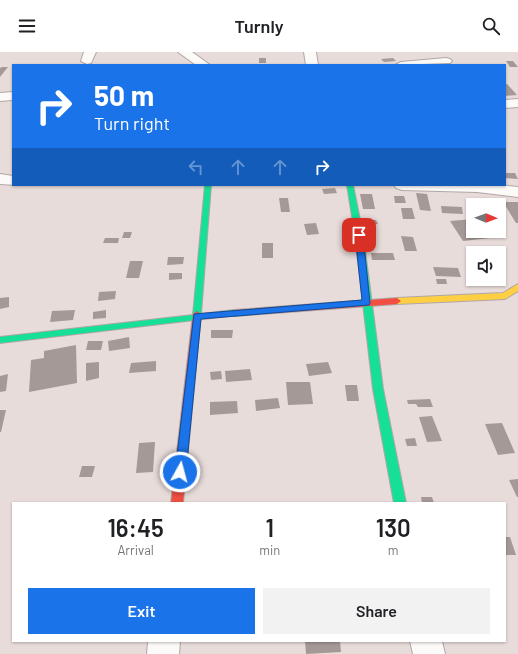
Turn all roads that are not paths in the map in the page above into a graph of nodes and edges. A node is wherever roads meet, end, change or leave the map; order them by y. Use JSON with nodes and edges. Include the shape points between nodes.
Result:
{"nodes":[{"id":1,"x":184,"y":52,"type":"edge"},
{"id":2,"x":310,"y":52,"type":"edge"},
{"id":3,"x":439,"y":52,"type":"edge"},
{"id":4,"x":202,"y":64,"type":"edge"},
{"id":5,"x":312,"y":64,"type":"edge"},
{"id":6,"x":412,"y":64,"type":"edge"},
{"id":7,"x":12,"y":96,"type":"edge"},
{"id":8,"x":0,"y":97,"type":"edge"},
{"id":9,"x":518,"y":103,"type":"edge"},
{"id":10,"x":506,"y":104,"type":"edge"},
{"id":11,"x":0,"y":179,"type":"edge"},
{"id":12,"x":12,"y":181,"type":"edge"},
{"id":13,"x":208,"y":186,"type":"edge"},
{"id":14,"x":350,"y":186,"type":"edge"},
{"id":15,"x":476,"y":186,"type":"edge"},
{"id":16,"x":518,"y":192,"type":"edge"},
{"id":17,"x":518,"y":287,"type":"edge"},
{"id":18,"x":366,"y":303,"type":"junction"},
{"id":19,"x":197,"y":316,"type":"junction"},
{"id":20,"x":0,"y":340,"type":"edge"},
{"id":21,"x":177,"y":502,"type":"edge"},
{"id":22,"x":400,"y":502,"type":"edge"},
{"id":23,"x":164,"y":642,"type":"edge"},
{"id":24,"x":426,"y":642,"type":"edge"},
{"id":25,"x":163,"y":654,"type":"edge"},
{"id":26,"x":429,"y":654,"type":"edge"}],
"edges":[{"from":1,"to":4,"type":"street"},
{"from":2,"to":5,"type":"street"},
{"from":3,"to":6,"type":"street","via":[[446,61]]},
{"from":7,"to":8,"type":"street"},
{"from":9,"to":10,"type":"street"},
{"from":11,"to":12,"type":"street"},
{"from":13,"to":19,"type":"street"},
{"from":14,"to":18,"type":"street","via":[[359,235]]},
{"from":15,"to":16,"type":"street"},
{"from":17,"to":18,"type":"street","via":[[505,296]]},
{"from":18,"to":19,"type":"street"},
{"from":18,"to":22,"type":"street","via":[[378,389]]},
{"from":19,"to":20,"type":"street"},
{"from":19,"to":21,"type":"street"},
{"from":23,"to":25,"type":"street"},
{"from":24,"to":26,"type":"street"}]}
